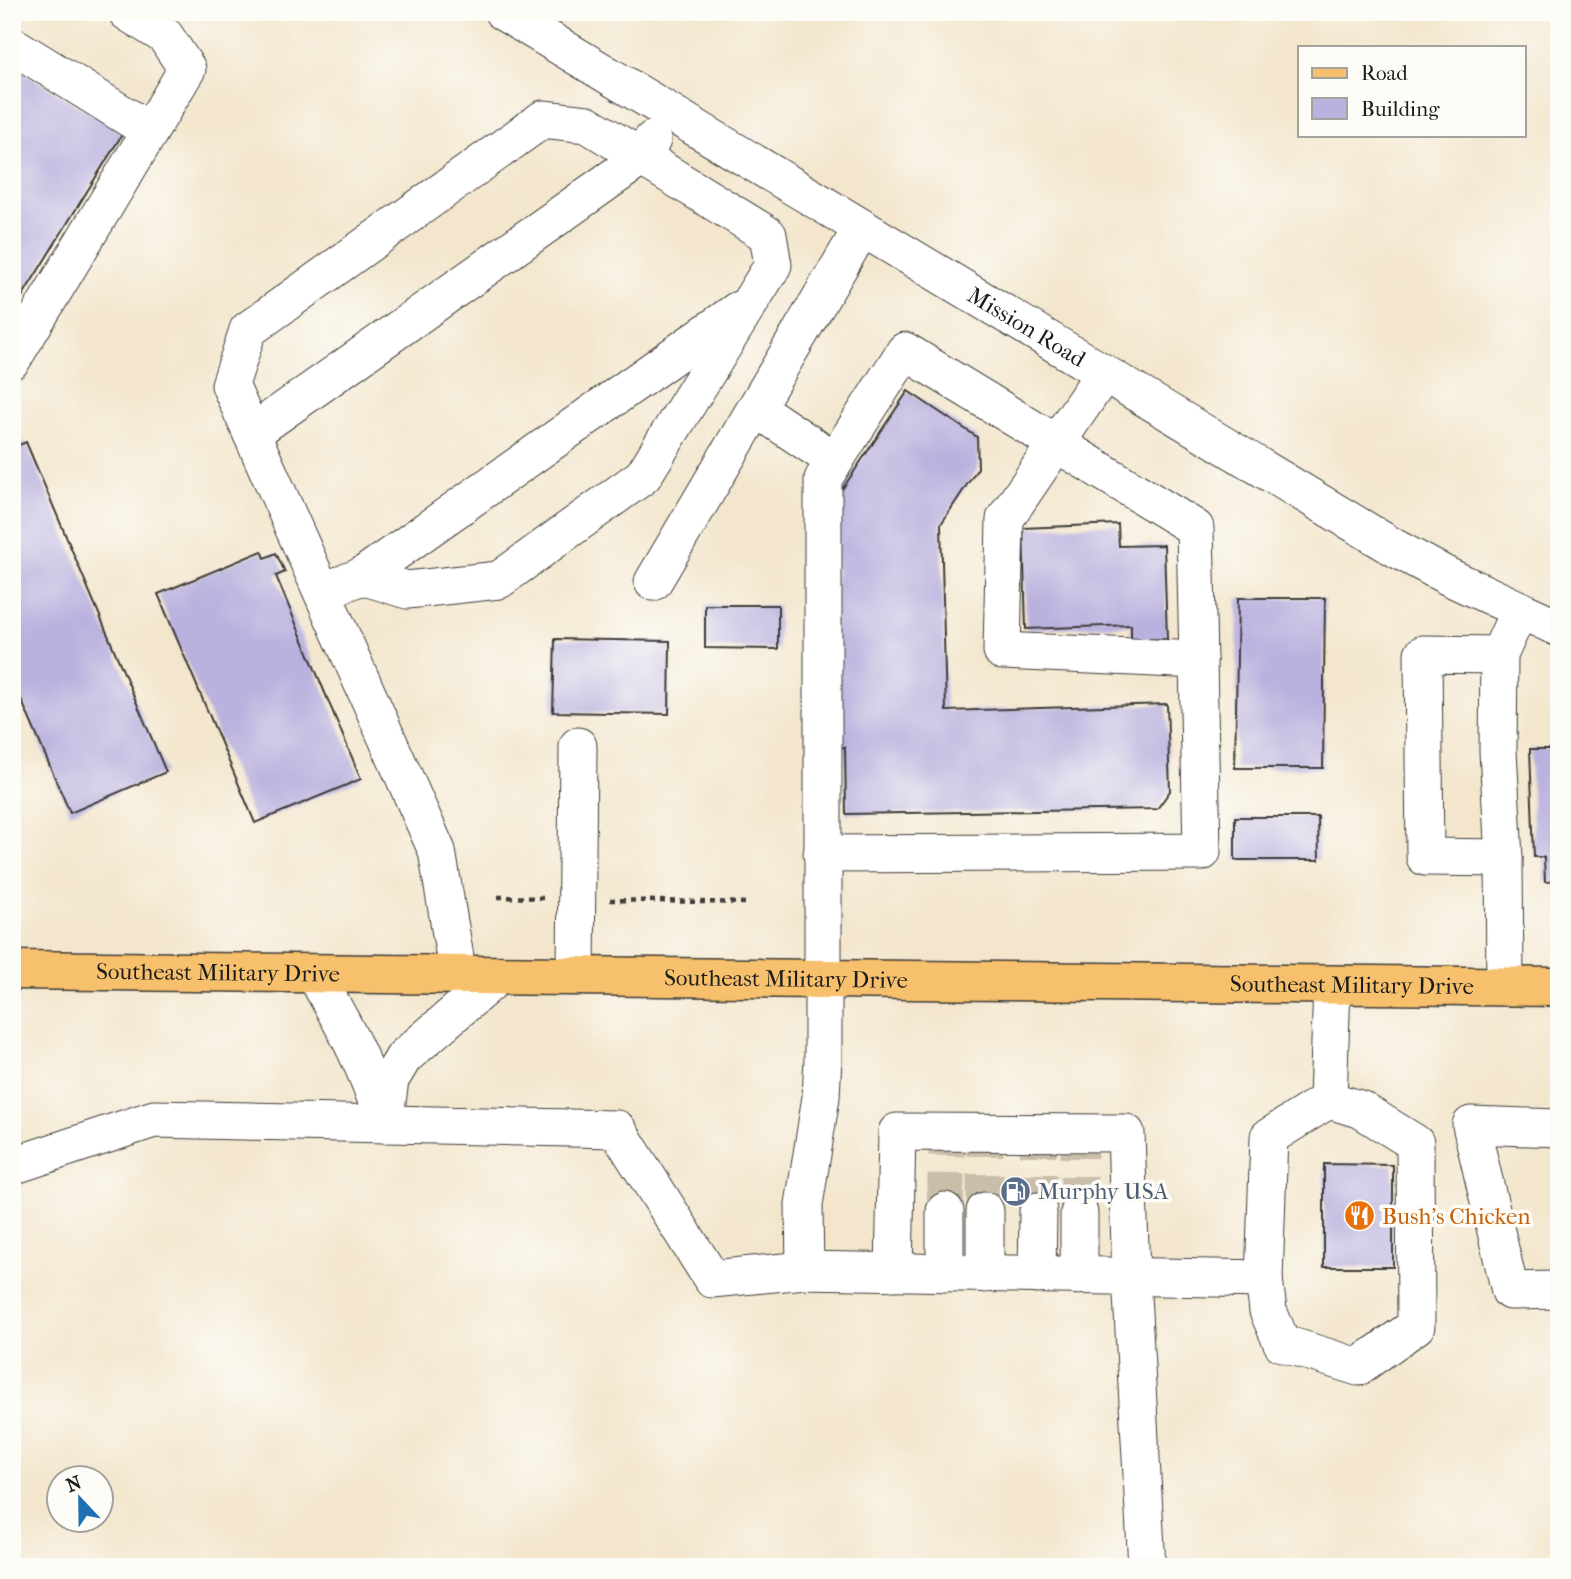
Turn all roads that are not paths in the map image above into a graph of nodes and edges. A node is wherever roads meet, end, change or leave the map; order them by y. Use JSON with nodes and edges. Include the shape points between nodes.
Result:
{"nodes":[{"id":1,"x":127,"y":12,"type":"edge"},
{"id":2,"x":503,"y":12,"type":"edge"},
{"id":3,"x":12,"y":45,"type":"edge"},
{"id":4,"x":670,"y":113,"type":"junction"},
{"id":5,"x":150,"y":131,"type":"junction"},
{"id":6,"x":642,"y":157,"type":"junction"},
{"id":7,"x":862,"y":228,"type":"junction"},
{"id":8,"x":751,"y":301,"type":"junction"},
{"id":9,"x":12,"y":360,"type":"edge"},
{"id":10,"x":1104,"y":373,"type":"junction"},
{"id":11,"x":756,"y":408,"type":"junction"},
{"id":12,"x":252,"y":433,"type":"junction"},
{"id":13,"x":1056,"y":444,"type":"junction"},
{"id":14,"x":835,"y":461,"type":"junction"},
{"id":15,"x":362,"y":576,"type":"junction"},
{"id":16,"x":653,"y":582,"type":"dead end"},
{"id":17,"x":322,"y":593,"type":"junction"},
{"id":18,"x":1518,"y":611,"type":"junction"},
{"id":19,"x":1559,"y":628,"type":"edge"},
{"id":20,"x":1499,"y":655,"type":"junction"},
{"id":21,"x":1198,"y":660,"type":"junction"},
{"id":22,"x":578,"y":746,"type":"dead end"},
{"id":23,"x":822,"y":854,"type":"junction"},
{"id":24,"x":1504,"y":858,"type":"junction"},
{"id":25,"x":12,"y":970,"type":"edge"},
{"id":26,"x":314,"y":973,"type":"junction"},
{"id":27,"x":458,"y":975,"type":"junction"},
{"id":28,"x":499,"y":975,"type":"junction"},
{"id":29,"x":576,"y":976,"type":"junction"},
{"id":30,"x":824,"y":979,"type":"junction"},
{"id":31,"x":1332,"y":985,"type":"junction"},
{"id":32,"x":1505,"y":987,"type":"junction"},
{"id":33,"x":1559,"y":987,"type":"edge"},
{"id":34,"x":1328,"y":1100,"type":"junction"},
{"id":35,"x":384,"y":1124,"type":"junction"},
{"id":36,"x":1559,"y":1128,"type":"edge"},
{"id":37,"x":12,"y":1166,"type":"edge"},
{"id":38,"x":946,"y":1211,"type":"tunnel mouth"},
{"id":39,"x":985,"y":1211,"type":"tunnel mouth"},
{"id":40,"x":1038,"y":1211,"type":"tunnel mouth"},
{"id":41,"x":1079,"y":1213,"type":"tunnel mouth"},
{"id":42,"x":805,"y":1270,"type":"junction"},
{"id":43,"x":894,"y":1272,"type":"junction"},
{"id":44,"x":945,"y":1273,"type":"junction"},
{"id":45,"x":985,"y":1274,"type":"junction"},
{"id":46,"x":1037,"y":1275,"type":"junction"},
{"id":47,"x":1079,"y":1276,"type":"junction"},
{"id":48,"x":1131,"y":1276,"type":"junction"},
{"id":49,"x":1264,"y":1279,"type":"junction"},
{"id":50,"x":1559,"y":1290,"type":"edge"},
{"id":51,"x":1147,"y":1567,"type":"edge"}],
"edges":[{"from":1,"to":5,"type":"street","via":[[166,36],[187,69]]},
{"from":2,"to":4,"type":"street","name":"Mission Road"},
{"from":3,"to":5,"type":"street"},
{"from":4,"to":6,"type":"street"},
{"from":4,"to":7,"type":"street","name":"Mission Road"},
{"from":5,"to":9,"type":"street"},
{"from":6,"to":8,"type":"street","via":[[768,235],[773,265]]},
{"from":6,"to":12,"type":"street"},
{"from":6,"to":12,"type":"street","via":[[587,124],[543,119],[248,330],[230,385]]},
{"from":7,"to":10,"type":"street","name":"Mission Road"},
{"from":7,"to":11,"type":"street"},
{"from":8,"to":15,"type":"street"},
{"from":8,"to":15,"type":"street","via":[[643,476],[499,580],[407,590]]},
{"from":10,"to":13,"type":"street"},
{"from":10,"to":18,"type":"street","name":"Mission Road","via":[[1395,548]]},
{"from":11,"to":14,"type":"street"},
{"from":11,"to":16,"type":"street"},
{"from":12,"to":17,"type":"street"},
{"from":13,"to":14,"type":"street","via":[[905,351]]},
{"from":13,"to":21,"type":"street","via":[[1195,528]]},
{"from":13,"to":21,"type":"street","via":[[1005,519],[1002,651]]},
{"from":14,"to":23,"type":"street","via":[[823,479]]},
{"from":15,"to":17,"type":"street"},
{"from":17,"to":27,"type":"street","via":[[437,851]]},
{"from":18,"to":19,"type":"street","name":"Mission Road"},
{"from":18,"to":20,"type":"street"},
{"from":20,"to":24,"type":"street"},
{"from":20,"to":24,"type":"street","via":[[1423,654],[1425,857]]},
{"from":21,"to":23,"type":"street","via":[[1202,852]]},
{"from":22,"to":29,"type":"street"},
{"from":23,"to":30,"type":"street"},
{"from":24,"to":32,"type":"street"},
{"from":25,"to":26,"type":"main road","name":"Southeast Military Drive"},
{"from":26,"to":27,"type":"main road","name":"Southeast Military Drive"},
{"from":26,"to":35,"type":"street","via":[[355,1046]]},
{"from":27,"to":28,"type":"main road","name":"Southeast Military Drive"},
{"from":28,"to":29,"type":"main road","name":"Southeast Military Drive"},
{"from":28,"to":35,"type":"street","via":[[404,1057],[390,1080]]},
{"from":29,"to":30,"type":"main road","name":"Southeast Military Drive"},
{"from":30,"to":31,"type":"main road","name":"Southeast Military Drive"},
{"from":30,"to":42,"type":"street","via":[[821,1097],[804,1205]]},
{"from":31,"to":32,"type":"main road","name":"Southeast Military Drive"},
{"from":31,"to":34,"type":"street"},
{"from":32,"to":33,"type":"main road","name":"Southeast Military Drive"},
{"from":34,"to":49,"type":"street","via":[[1269,1137]]},
{"from":34,"to":49,"type":"street","via":[[1360,1109],[1415,1143],[1416,1326],[1358,1367],[1282,1343],[1268,1311]]},
{"from":35,"to":37,"type":"street","via":[[154,1119]]},
{"from":35,"to":42,"type":"street","via":[[617,1129],[712,1279]]},
{"from":36,"to":50,"type":"street","via":[[1471,1125],[1510,1291]]},
{"from":38,"to":44,"type":"street"},
{"from":39,"to":45,"type":"street"},
{"from":40,"to":46,"type":"street"},
{"from":41,"to":47,"type":"street"},
{"from":42,"to":43,"type":"street"},
{"from":43,"to":44,"type":"street"},
{"from":43,"to":48,"type":"street","via":[[897,1132],[985,1140],[1079,1140],[1126,1133]]},
{"from":44,"to":45,"type":"street"},
{"from":45,"to":46,"type":"street"},
{"from":46,"to":47,"type":"street"},
{"from":47,"to":48,"type":"street"},
{"from":48,"to":49,"type":"street"},
{"from":48,"to":51,"type":"street"}]}
